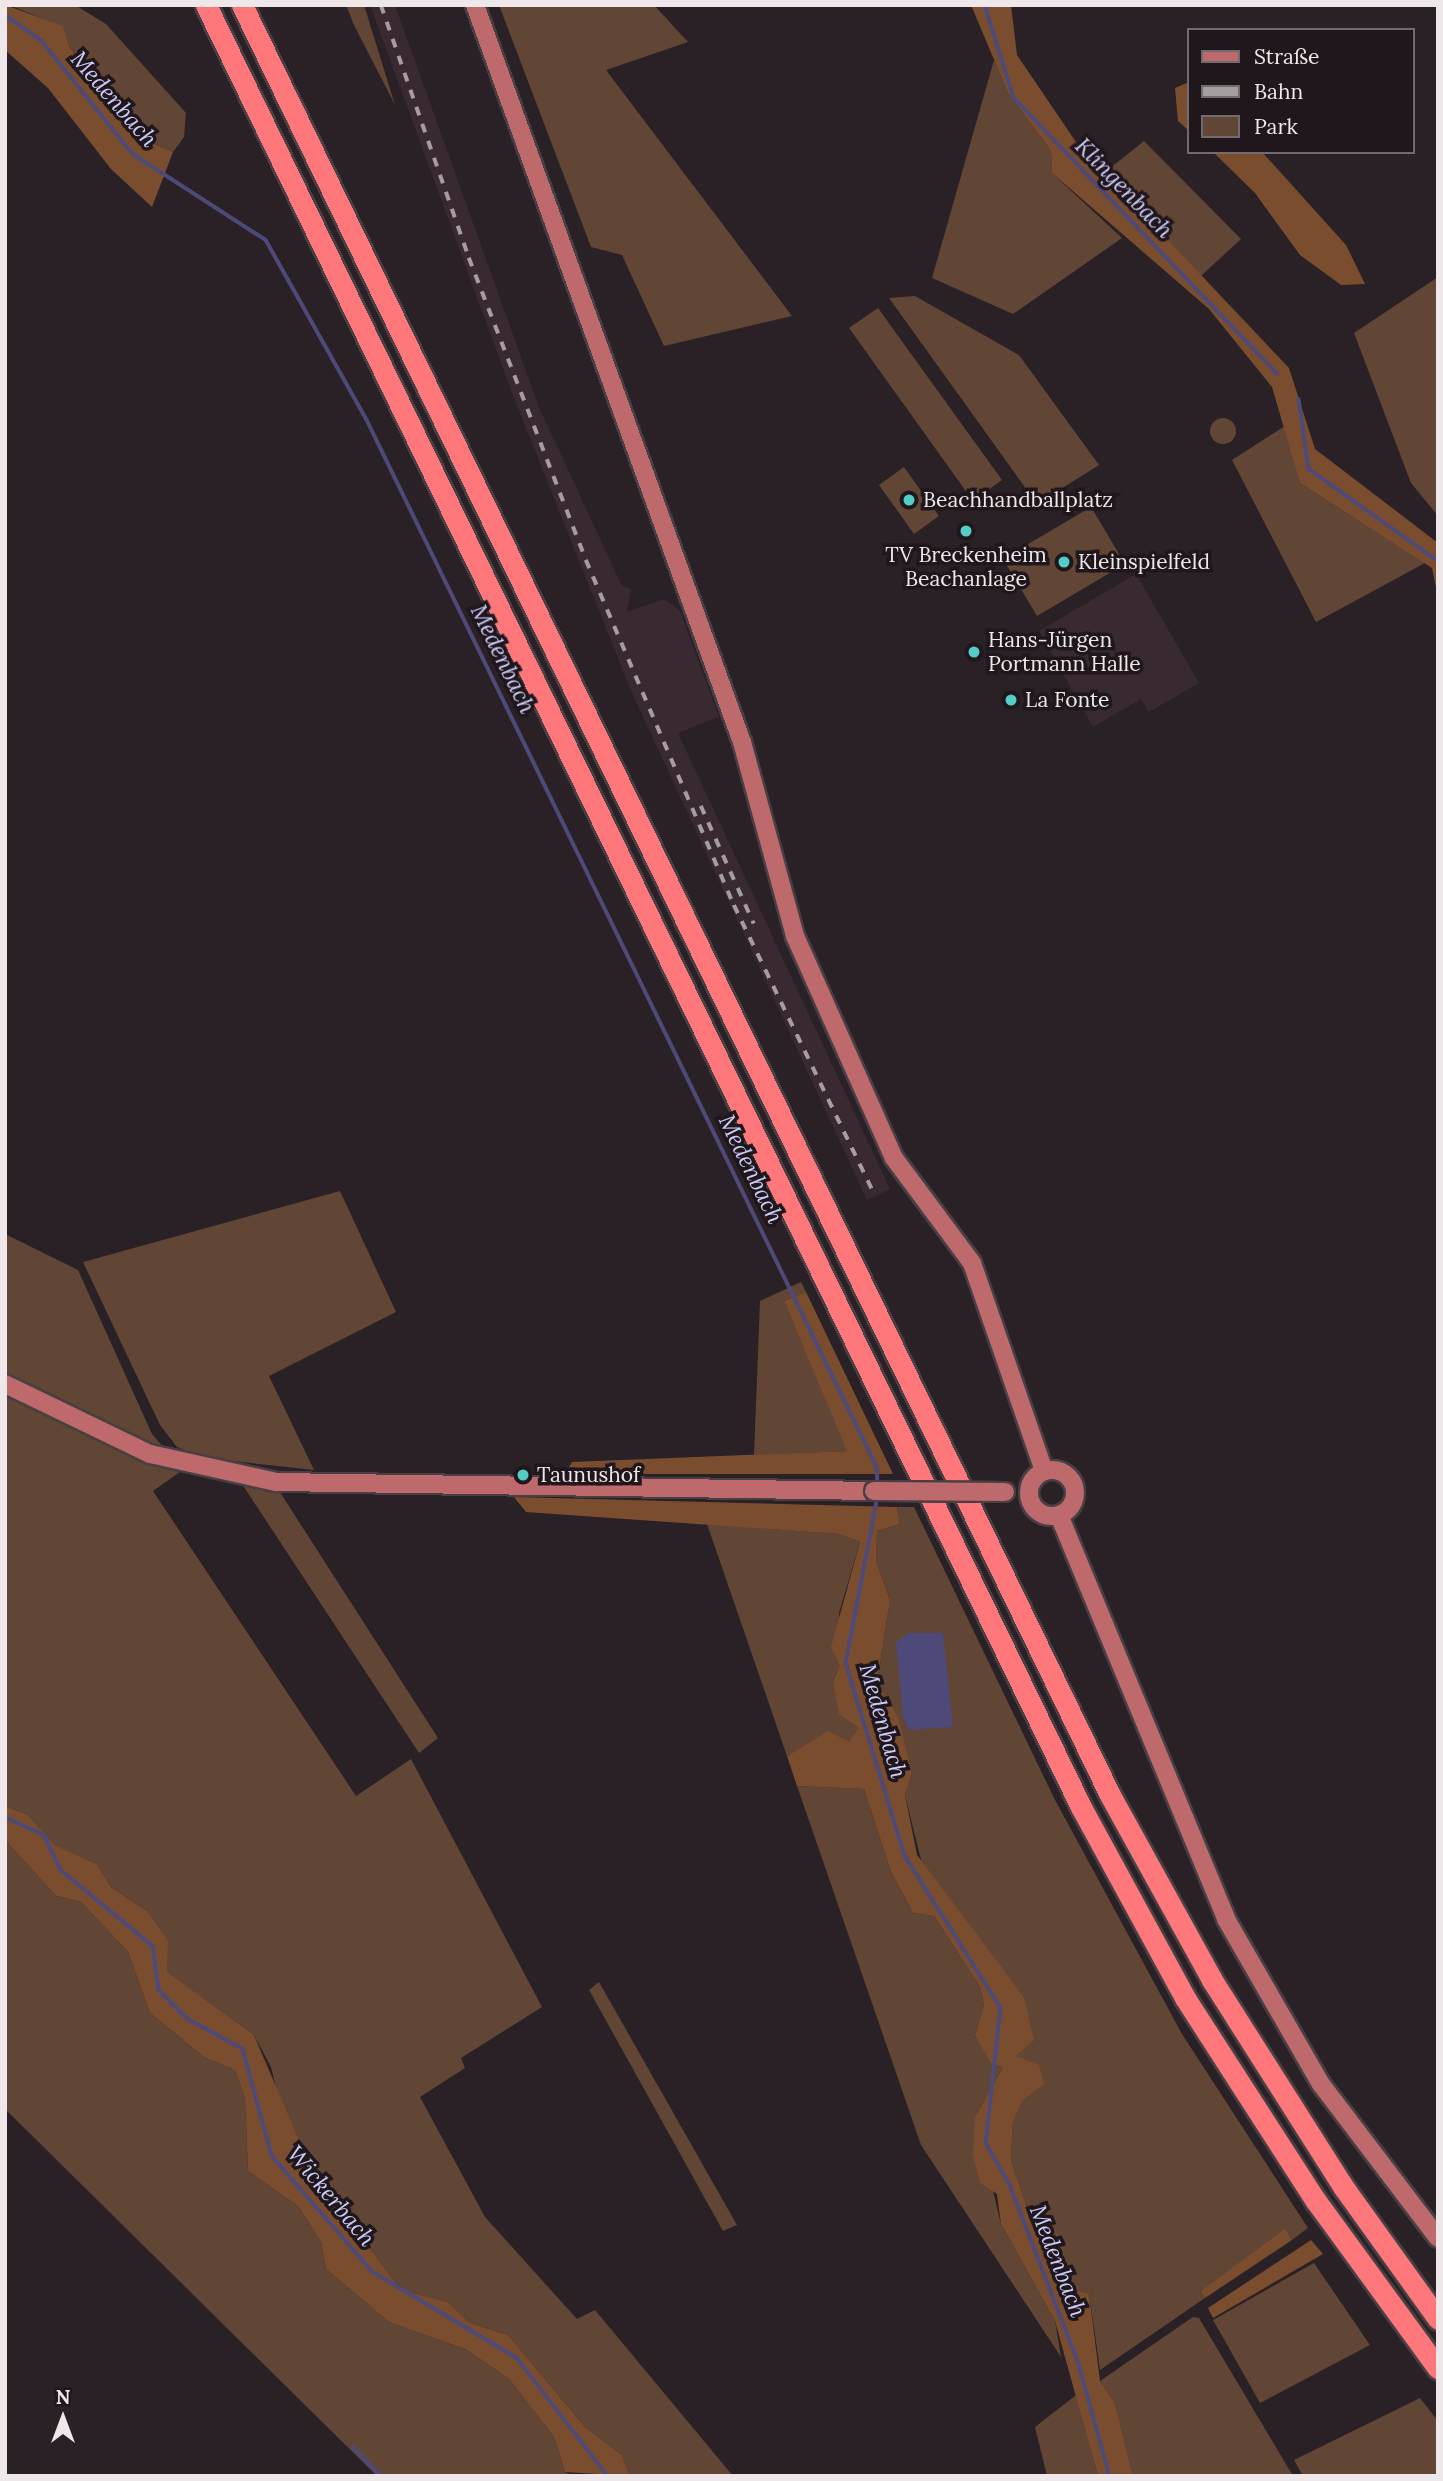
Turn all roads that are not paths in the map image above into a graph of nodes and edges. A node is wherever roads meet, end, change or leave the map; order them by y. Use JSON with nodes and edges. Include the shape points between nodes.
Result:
{"nodes":[{"id":1,"x":206,"y":5,"type":"edge"},
{"id":2,"x":242,"y":5,"type":"edge"},
{"id":3,"x":475,"y":5,"type":"edge"},
{"id":4,"x":5,"y":1384,"type":"edge"},
{"id":5,"x":1044,"y":1471,"type":"junction"},
{"id":6,"x":1029,"y":1492,"type":"junction"},
{"id":7,"x":1059,"y":1515,"type":"junction"},
{"id":8,"x":1438,"y":2238,"type":"edge"},
{"id":9,"x":1438,"y":2319,"type":"edge"},
{"id":10,"x":1438,"y":2368,"type":"edge"}],
"edges":[{"from":1,"to":10,"type":"highway","via":[[1029,1707],[1185,1998],[1340,2235]]},
{"from":2,"to":9,"type":"highway","via":[[1104,1784],[1212,1980],[1344,2188]]},
{"from":3,"to":5,"type":"main road","via":[[737,730],[795,936],[894,1158],[972,1263]]},
{"from":4,"to":6,"type":"main road","bridge":true,"via":[[150,1454],[276,1482]]},
{"from":5,"to":6,"type":"main road"},
{"from":5,"to":7,"type":"main road","via":[[1062,1472],[1074,1486],[1074,1502]]},
{"from":6,"to":7,"type":"main road","via":[[1041,1513]]},
{"from":7,"to":8,"type":"main road","via":[[1226,1919],[1321,2084]]}]}
